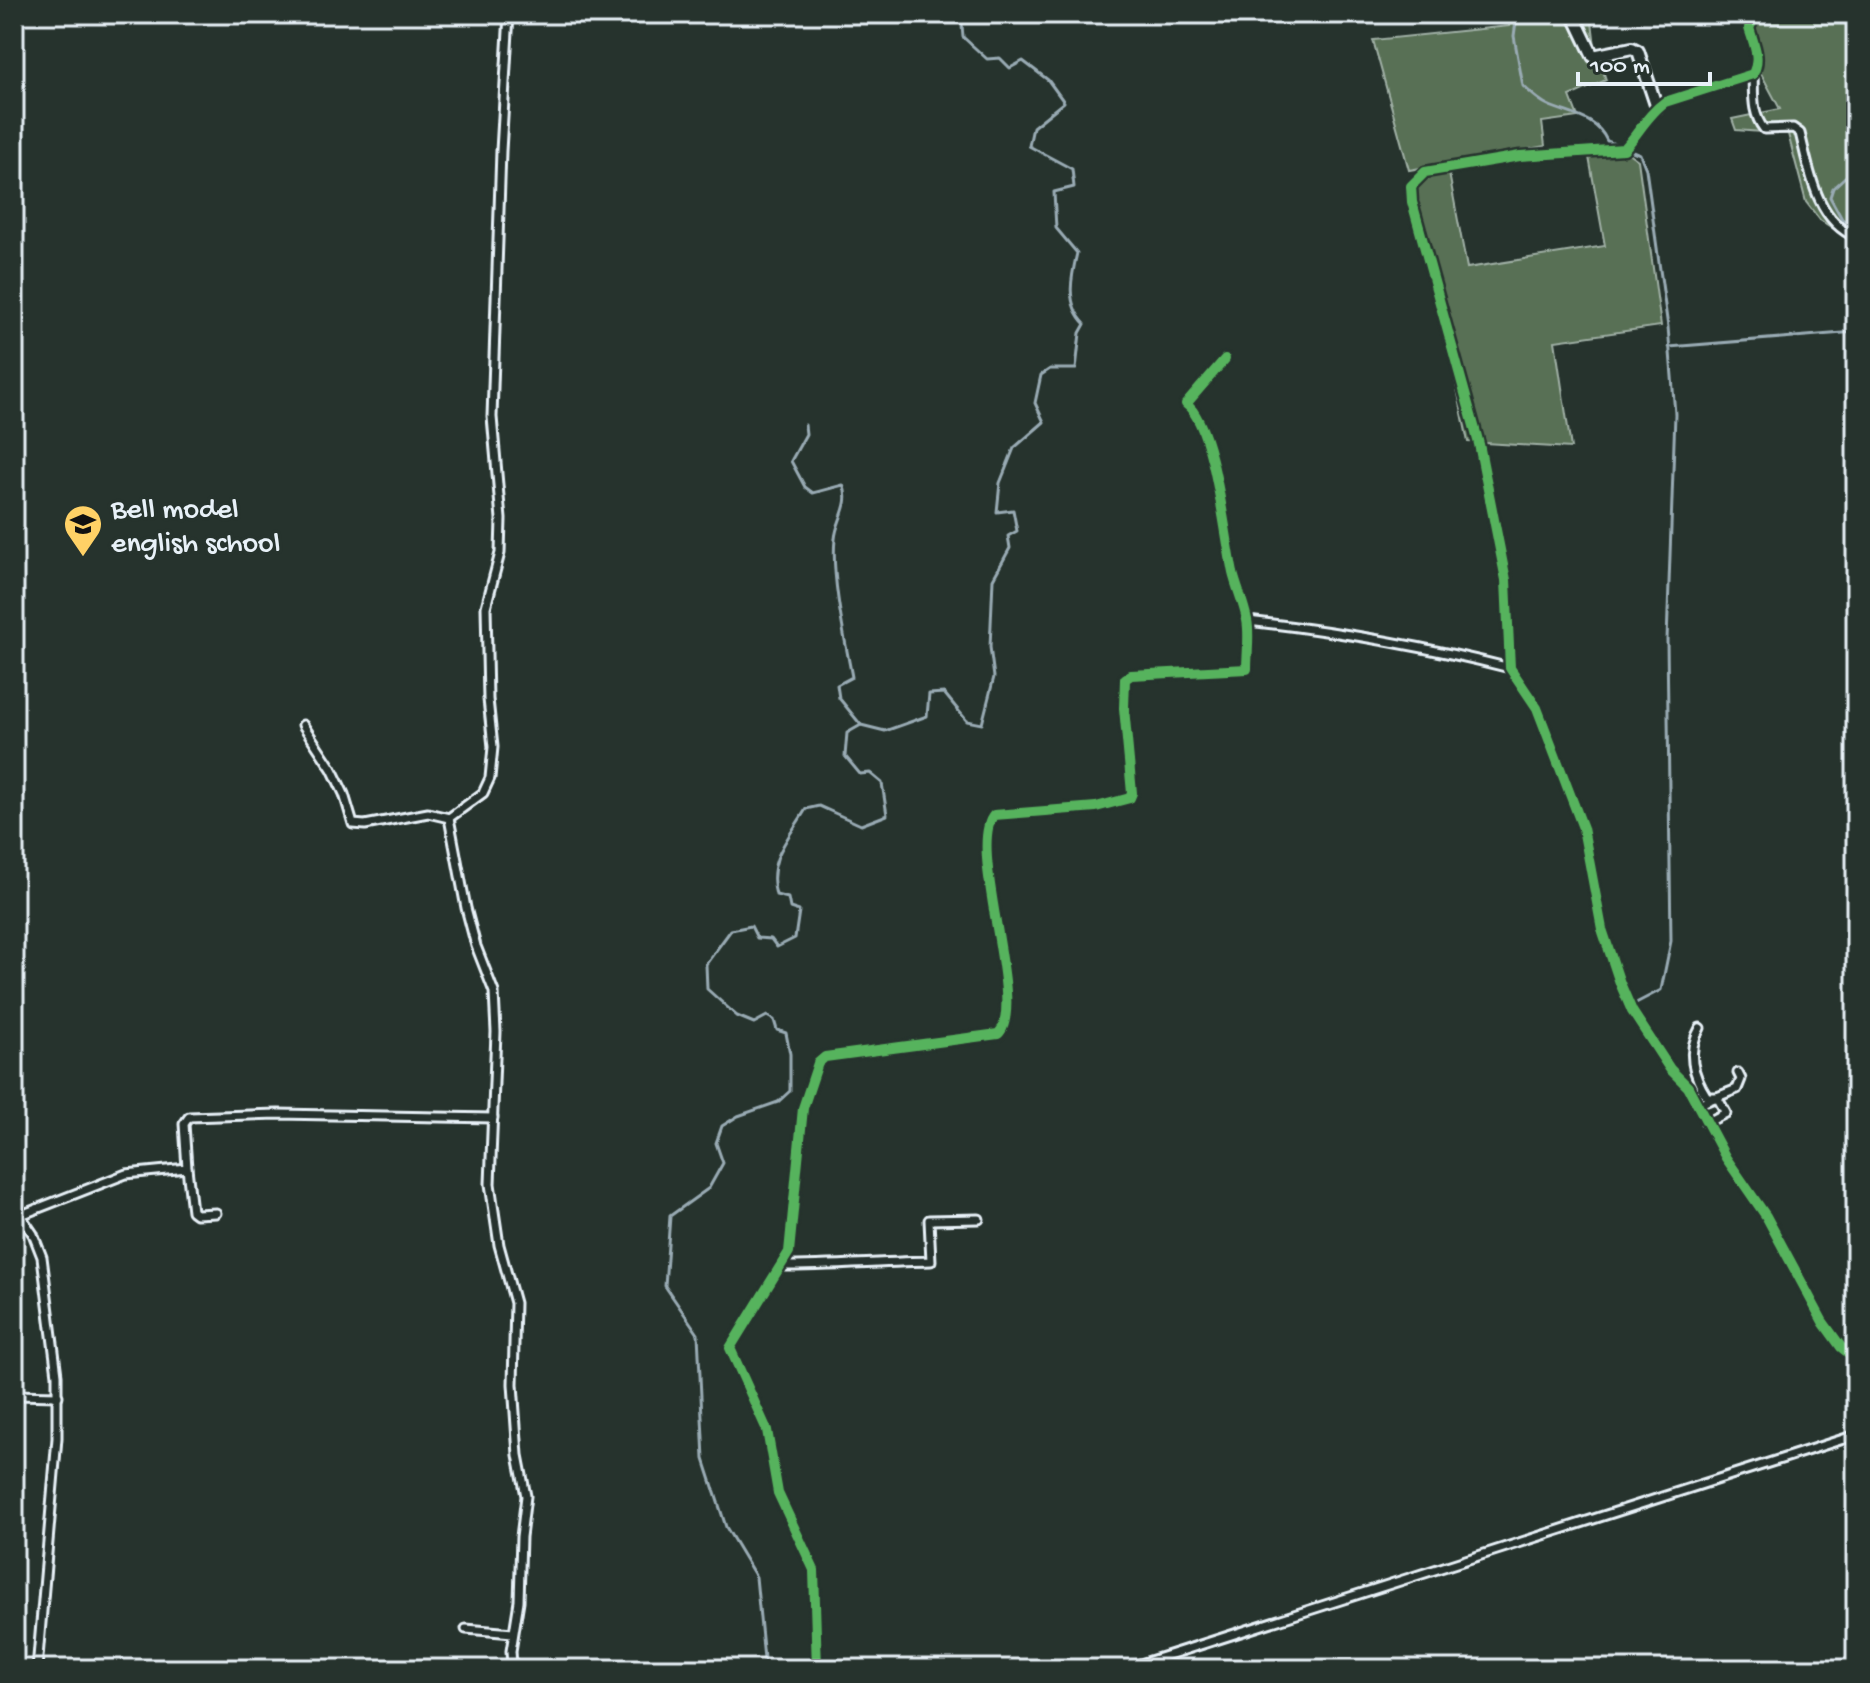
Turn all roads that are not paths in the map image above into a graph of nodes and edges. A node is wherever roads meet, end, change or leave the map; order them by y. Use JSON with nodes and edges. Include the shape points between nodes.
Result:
{"nodes":[{"id":1,"x":509,"y":14,"type":"edge"},
{"id":2,"x":1573,"y":14,"type":"edge"},
{"id":3,"x":1760,"y":14,"type":"edge"},
{"id":4,"x":1753,"y":74,"type":"junction"},
{"id":5,"x":1657,"y":108,"type":"junction"},
{"id":6,"x":1856,"y":237,"type":"edge"},
{"id":7,"x":1225,"y":359,"type":"dead end"},
{"id":8,"x":1248,"y":621,"type":"junction"},
{"id":9,"x":1510,"y":668,"type":"junction"},
{"id":10,"x":303,"y":725,"type":"dead end"},
{"id":11,"x":449,"y":818,"type":"junction"},
{"id":12,"x":1700,"y":1028,"type":"dead end"},
{"id":13,"x":1738,"y":1073,"type":"dead end"},
{"id":14,"x":1717,"y":1097,"type":"junction"},
{"id":15,"x":1697,"y":1105,"type":"junction"},
{"id":16,"x":493,"y":1118,"type":"junction"},
{"id":17,"x":1706,"y":1123,"type":"junction"},
{"id":18,"x":187,"y":1168,"type":"junction"},
{"id":19,"x":14,"y":1206,"type":"edge"},
{"id":20,"x":216,"y":1213,"type":"dead end"},
{"id":21,"x":21,"y":1215,"type":"junction"},
{"id":22,"x":979,"y":1219,"type":"dead end"},
{"id":23,"x":781,"y":1266,"type":"junction"},
{"id":24,"x":1856,"y":1359,"type":"edge"},
{"id":25,"x":14,"y":1395,"type":"edge"},
{"id":26,"x":58,"y":1396,"type":"junction"},
{"id":27,"x":1856,"y":1435,"type":"edge"},
{"id":28,"x":466,"y":1629,"type":"dead end"},
{"id":29,"x":513,"y":1633,"type":"junction"},
{"id":30,"x":37,"y":1669,"type":"edge"},
{"id":31,"x":515,"y":1669,"type":"edge"},
{"id":32,"x":817,"y":1669,"type":"edge"},
{"id":33,"x":1125,"y":1669,"type":"edge"}],
"edges":[{"from":1,"to":11,"type":"street","via":[[492,417],[500,553],[486,607],[493,747],[483,793]]},
{"from":2,"to":5,"type":"street","via":[[1593,56],[1638,51]]},
{"from":3,"to":4,"type":"street","via":[[1749,28],[1758,55]]},
{"from":4,"to":5,"type":"street"},
{"from":4,"to":6,"type":"street","via":[[1757,121],[1764,129],[1793,128],[1800,133],[1817,195],[1830,215]]},
{"from":5,"to":9,"type":"street","via":[[1624,149],[1520,156],[1425,172],[1411,186],[1479,444],[1506,580]]},
{"from":7,"to":8,"type":"street","via":[[1186,404],[1198,418],[1213,466],[1233,574]]},
{"from":8,"to":9,"type":"street","via":[[1318,628]]},
{"from":8,"to":23,"type":"street","via":[[1247,669],[1139,673],[1125,679],[1130,798],[1096,807],[994,815],[989,821],[990,876],[1006,998],[1004,1029],[998,1034],[825,1057],[818,1063],[803,1108],[789,1252]]},
{"from":9,"to":15,"type":"street","via":[[1537,708],[1583,828],[1602,929],[1620,983],[1632,1011]]},
{"from":10,"to":11,"type":"street","via":[[332,769],[353,824],[428,813]]},
{"from":11,"to":16,"type":"street","via":[[466,908],[494,992]]},
{"from":12,"to":14,"type":"street","via":[[1692,1047],[1693,1068],[1707,1097]]},
{"from":13,"to":14,"type":"street","via":[[1737,1089]]},
{"from":14,"to":15,"type":"street"},
{"from":14,"to":17,"type":"street","via":[[1726,1113]]},
{"from":15,"to":17,"type":"street"},
{"from":16,"to":18,"type":"street","via":[[189,1117],[184,1124]]},
{"from":16,"to":29,"type":"street","via":[[490,1184],[515,1303],[513,1384],[526,1496]]},
{"from":17,"to":24,"type":"street","via":[[1766,1216],[1823,1322]]},
{"from":18,"to":20,"type":"street","via":[[192,1211]]},
{"from":18,"to":21,"type":"street","via":[[126,1174]]},
{"from":19,"to":21,"type":"street"},
{"from":21,"to":26,"type":"street","via":[[42,1257]]},
{"from":22,"to":23,"type":"street","via":[[929,1220],[931,1261]]},
{"from":23,"to":32,"type":"street","via":[[730,1348],[767,1430],[778,1493],[814,1570]]},
{"from":25,"to":26,"type":"street"},
{"from":26,"to":30,"type":"street"},
{"from":27,"to":33,"type":"street"},
{"from":28,"to":29,"type":"street"},
{"from":29,"to":31,"type":"street"}]}
